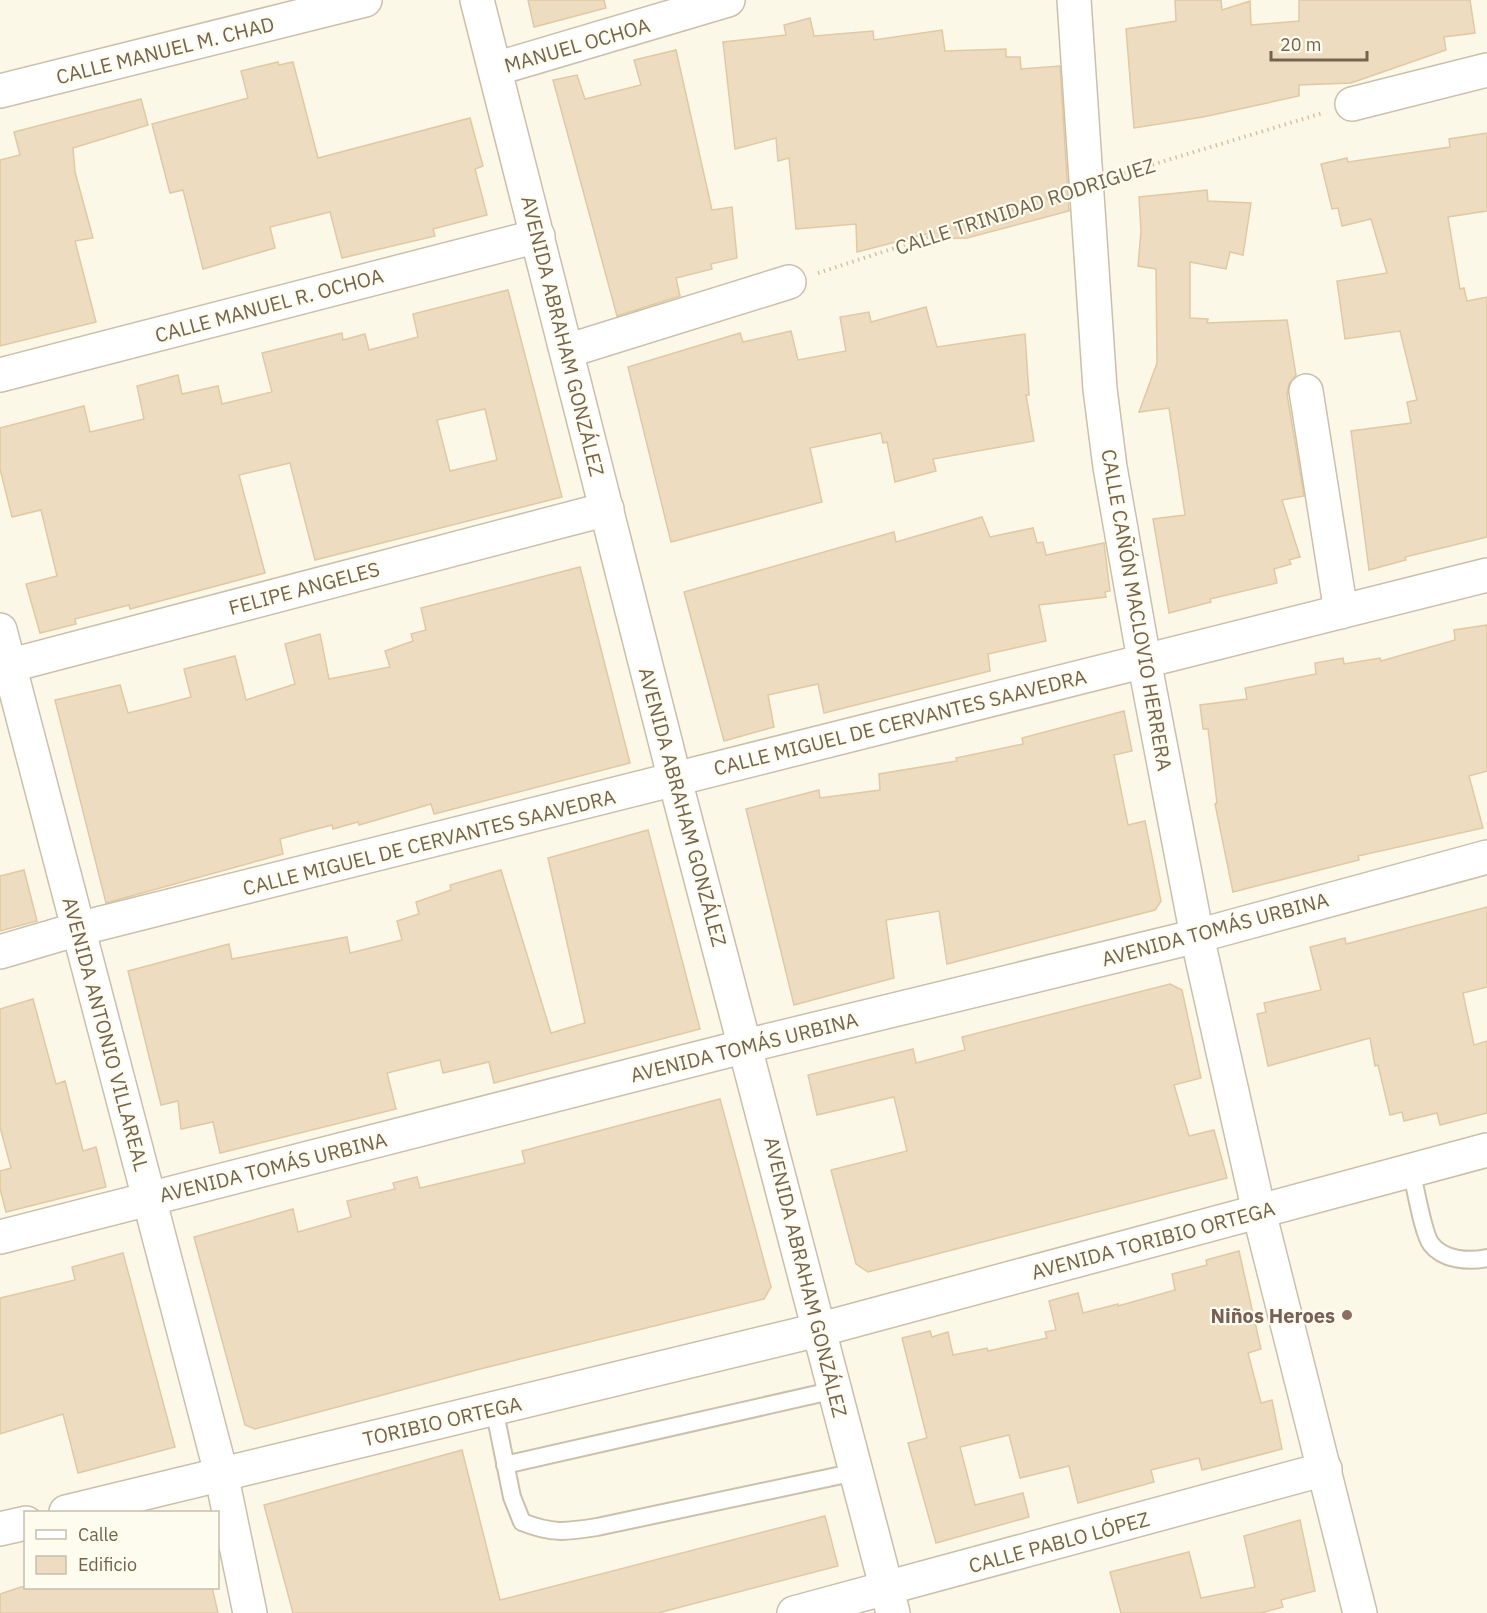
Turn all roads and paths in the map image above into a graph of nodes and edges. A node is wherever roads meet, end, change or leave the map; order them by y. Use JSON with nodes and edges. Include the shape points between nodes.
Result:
{"nodes":[{"id":1,"x":365,"y":0,"type":"edge"},
{"id":2,"x":477,"y":0,"type":"edge"},
{"id":3,"x":728,"y":0,"type":"edge"},
{"id":4,"x":1074,"y":0,"type":"edge"},
{"id":5,"x":495,"y":69,"type":"junction"},
{"id":6,"x":1487,"y":70,"type":"edge"},
{"id":7,"x":0,"y":91,"type":"edge"},
{"id":8,"x":1352,"y":104,"type":"joint"},
{"id":9,"x":1086,"y":185,"type":"junction"},
{"id":10,"x":538,"y":236,"type":"junction"},
{"id":11,"x":789,"y":282,"type":"joint"},
{"id":12,"x":567,"y":351,"type":"junction"},
{"id":13,"x":0,"y":375,"type":"edge"},
{"id":14,"x":1306,"y":391,"type":"dead end"},
{"id":15,"x":608,"y":509,"type":"junction"},
{"id":16,"x":1487,"y":575,"type":"edge"},
{"id":17,"x":1341,"y":612,"type":"junction"},
{"id":18,"x":0,"y":630,"type":"edge"},
{"id":19,"x":1144,"y":660,"type":"junction"},
{"id":20,"x":5,"y":666,"type":"edge"},
{"id":21,"x":675,"y":780,"type":"junction"},
{"id":22,"x":1487,"y":857,"type":"edge"},
{"id":23,"x":78,"y":929,"type":"junction"},
{"id":24,"x":1197,"y":936,"type":"junction"},
{"id":25,"x":0,"y":952,"type":"edge"},
{"id":26,"x":746,"y":1046,"type":"junction"},
{"id":27,"x":1487,"y":1150,"type":"edge"},
{"id":28,"x":1411,"y":1170,"type":"junction"},
{"id":29,"x":149,"y":1198,"type":"junction"},
{"id":30,"x":1259,"y":1212,"type":"junction"},
{"id":31,"x":0,"y":1236,"type":"edge"},
{"id":32,"x":1487,"y":1258,"type":"edge"},
{"id":33,"x":818,"y":1330,"type":"junction"},
{"id":34,"x":835,"y":1390,"type":"junction"},
{"id":35,"x":494,"y":1408,"type":"junction"},
{"id":36,"x":505,"y":1465,"type":"junction"},
{"id":37,"x":1324,"y":1469,"type":"junction"},
{"id":38,"x":856,"y":1472,"type":"junction"},
{"id":39,"x":221,"y":1473,"type":"junction"},
{"id":40,"x":70,"y":1511,"type":"edge"},
{"id":41,"x":24,"y":1523,"type":"edge"},
{"id":42,"x":0,"y":1529,"type":"edge"},
{"id":43,"x":890,"y":1601,"type":"edge"},
{"id":44,"x":250,"y":1613,"type":"edge"},
{"id":45,"x":794,"y":1613,"type":"edge"},
{"id":46,"x":1360,"y":1613,"type":"edge"}],
"edges":[{"from":1,"to":7,"type":"street","name":"CALLE MANUEL M. CHAD"},
{"from":2,"to":5,"type":"street","name":"AVENIDA ABRAHAM GONZÁLEZ"},
{"from":3,"to":5,"type":"street","name":"MANUEL OCHOA"},
{"from":4,"to":9,"type":"street","name":"CALLE CAÑÓN MACLOVIO HERRERA"},
{"from":5,"to":10,"type":"street","name":"AVENIDA ABRAHAM GONZÁLEZ"},
{"from":6,"to":8,"type":"street"},
{"from":8,"to":9,"type":"path","name":"CALLE TRINIDAD RODRIGUEZ"},
{"from":9,"to":11,"type":"path","name":"CALLE TRINIDAD RODRIGUEZ"},
{"from":9,"to":19,"type":"street","name":"CALLE CAÑÓN MACLOVIO HERRERA","via":[[1100,389]]},
{"from":10,"to":12,"type":"street","name":"AVENIDA ABRAHAM GONZÁLEZ"},
{"from":10,"to":13,"type":"street","name":"CALLE MANUEL R. OCHOA"},
{"from":11,"to":12,"type":"street"},
{"from":12,"to":15,"type":"street","name":"AVENIDA ABRAHAM GONZÁLEZ"},
{"from":14,"to":17,"type":"street"},
{"from":15,"to":20,"type":"street","name":"FELIPE ANGELES"},
{"from":15,"to":21,"type":"street","name":"AVENIDA ABRAHAM GONZÁLEZ"},
{"from":16,"to":17,"type":"street","name":"CALLE MIGUEL DE CERVANTES SAAVEDRA"},
{"from":17,"to":19,"type":"street","name":"CALLE MIGUEL DE CERVANTES SAAVEDRA"},
{"from":18,"to":20,"type":"street","name":"AVENIDA ANTONIO VILLAREAL"},
{"from":19,"to":21,"type":"street","name":"CALLE MIGUEL DE CERVANTES SAAVEDRA"},
{"from":19,"to":24,"type":"street","name":"CALLE CAÑÓN MACLOVIO HERRERA"},
{"from":20,"to":23,"type":"street","name":"AVENIDA ANTONIO VILLAREAL"},
{"from":21,"to":23,"type":"street","name":"CALLE MIGUEL DE CERVANTES SAAVEDRA"},
{"from":21,"to":26,"type":"street","name":"AVENIDA ABRAHAM GONZÁLEZ"},
{"from":22,"to":24,"type":"street","name":"AVENIDA TOMÁS URBINA"},
{"from":23,"to":25,"type":"street","name":"CALLE MIGUEL DE CERVANTES SAAVEDRA"},
{"from":23,"to":29,"type":"street","name":"AVENIDA ANTONIO VILLAREAL"},
{"from":24,"to":26,"type":"street","name":"AVENIDA TOMÁS URBINA"},
{"from":24,"to":30,"type":"street","name":"CALLE CAÑÓN MACLOVIO HERRERA"},
{"from":26,"to":29,"type":"street","name":"AVENIDA TOMÁS URBINA"},
{"from":26,"to":33,"type":"street","name":"AVENIDA ABRAHAM GONZÁLEZ"},
{"from":27,"to":28,"type":"street","name":"AVENIDA TORIBIO ORTEGA"},
{"from":28,"to":30,"type":"street","name":"AVENIDA TORIBIO ORTEGA"},
{"from":28,"to":32,"type":"lane","via":[[1430,1243],[1451,1258]]},
{"from":29,"to":31,"type":"street","name":"AVENIDA TOMÁS URBINA"},
{"from":29,"to":39,"type":"street","name":"AVENIDA ANTONIO VILLAREAL"},
{"from":30,"to":33,"type":"street","name":"AVENIDA TORIBIO ORTEGA"},
{"from":30,"to":37,"type":"street","name":"CALLE CAÑÓN MACLOVIO HERRERA"},
{"from":33,"to":34,"type":"street","name":"AVENIDA ABRAHAM GONZÁLEZ"},
{"from":33,"to":35,"type":"street","name":"TORIBIO ORTEGA"},
{"from":34,"to":36,"type":"lane"},
{"from":34,"to":38,"type":"street","name":"AVENIDA ABRAHAM GONZÁLEZ"},
{"from":35,"to":36,"type":"lane"},
{"from":35,"to":39,"type":"street","name":"TORIBIO ORTEGA"},
{"from":36,"to":38,"type":"lane","via":[[522,1522],[561,1533]]},
{"from":37,"to":43,"type":"street","name":"CALLE PABLO LÓPEZ"},
{"from":37,"to":46,"type":"street","name":"CALLE CAÑÓN MACLOVIO HERRERA"},
{"from":38,"to":43,"type":"street","name":"AVENIDA ABRAHAM GONZÁLEZ"},
{"from":39,"to":40,"type":"street","name":"TORIBIO ORTEGA"},
{"from":39,"to":44,"type":"street","name":"AVENIDA ANTONIO VILLAREAL"},
{"from":41,"to":42,"type":"street"},
{"from":43,"to":45,"type":"street","name":"CALLE PABLO LÓPEZ"}]}
